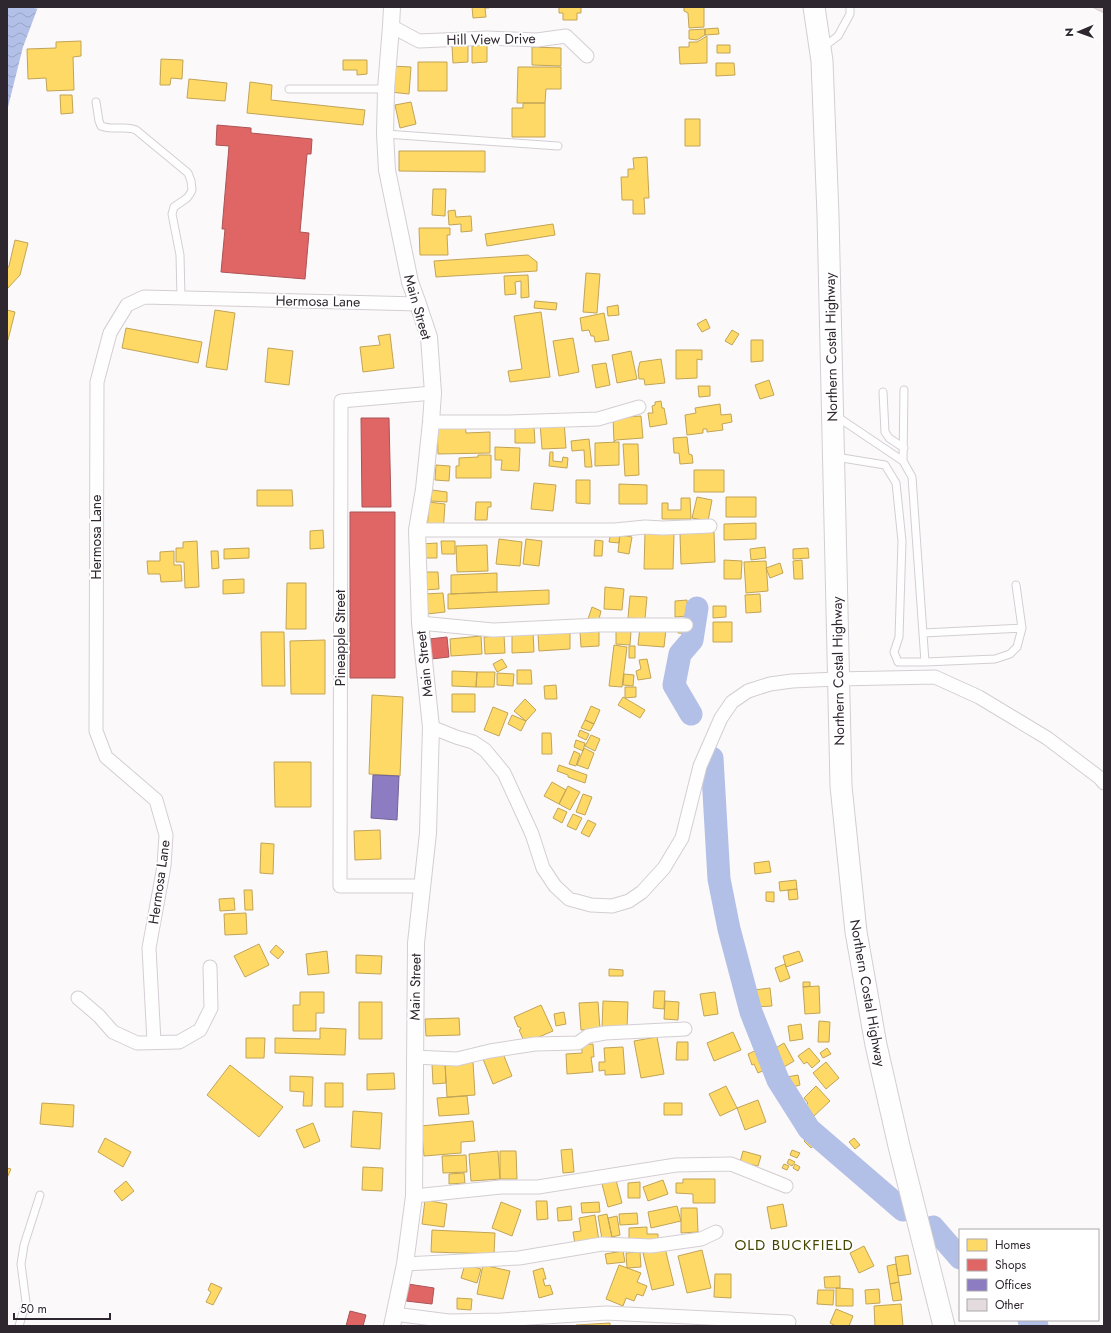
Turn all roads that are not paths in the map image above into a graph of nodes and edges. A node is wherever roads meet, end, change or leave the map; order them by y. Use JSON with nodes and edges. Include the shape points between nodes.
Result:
{"nodes":[{"id":1,"x":392,"y":7,"type":"edge"},
{"id":2,"x":814,"y":7,"type":"edge"},
{"id":3,"x":850,"y":7,"type":"edge"},
{"id":4,"x":391,"y":26,"type":"junction"},
{"id":5,"x":820,"y":49,"type":"junction"},
{"id":6,"x":587,"y":56,"type":"dead end"},
{"id":7,"x":289,"y":89,"type":"dead end"},
{"id":8,"x":386,"y":89,"type":"junction"},
{"id":9,"x":96,"y":102,"type":"dead end"},
{"id":10,"x":385,"y":134,"type":"junction"},
{"id":11,"x":558,"y":146,"type":"dead end"},
{"id":12,"x":181,"y":298,"type":"junction"},
{"id":13,"x":418,"y":304,"type":"junction"},
{"id":14,"x":904,"y":390,"type":"dead end"},
{"id":15,"x":883,"y":392,"type":"dead end"},
{"id":16,"x":433,"y":393,"type":"junction"},
{"id":17,"x":639,"y":407,"type":"dead end"},
{"id":18,"x":833,"y":414,"type":"junction"},
{"id":19,"x":431,"y":422,"type":"junction"},
{"id":20,"x":904,"y":448,"type":"junction"},
{"id":21,"x":834,"y":457,"type":"junction"},
{"id":22,"x":903,"y":461,"type":"junction"},
{"id":23,"x":710,"y":526,"type":"dead end"},
{"id":24,"x":417,"y":530,"type":"junction"},
{"id":25,"x":1016,"y":585,"type":"dead end"},
{"id":26,"x":420,"y":623,"type":"junction"},
{"id":27,"x":686,"y":625,"type":"dead end"},
{"id":28,"x":1022,"y":628,"type":"junction"},
{"id":29,"x":923,"y":633,"type":"junction"},
{"id":30,"x":925,"y":662,"type":"junction"},
{"id":31,"x":837,"y":679,"type":"junction"},
{"id":32,"x":431,"y":727,"type":"junction"},
{"id":33,"x":1104,"y":783,"type":"edge"},
{"id":34,"x":421,"y":886,"type":"junction"},
{"id":35,"x":210,"y":967,"type":"dead end"},
{"id":36,"x":78,"y":998,"type":"dead end"},
{"id":37,"x":685,"y":1029,"type":"dead end"},
{"id":38,"x":154,"y":1042,"type":"junction"},
{"id":39,"x":414,"y":1057,"type":"junction"},
{"id":40,"x":786,"y":1186,"type":"dead end"},
{"id":41,"x":40,"y":1195,"type":"dead end"},
{"id":42,"x":414,"y":1196,"type":"junction"},
{"id":43,"x":716,"y":1232,"type":"dead end"},
{"id":44,"x":405,"y":1264,"type":"junction"},
{"id":45,"x":393,"y":1320,"type":"edge"},
{"id":46,"x":789,"y":1322,"type":"dead end"},
{"id":47,"x":19,"y":1326,"type":"edge"},
{"id":48,"x":944,"y":1326,"type":"edge"}],
"edges":[{"from":1,"to":4,"type":"street","name":"Main Street"},
{"from":2,"to":5,"type":"main road","name":"Northern Costal Highway"},
{"from":3,"to":5,"type":"lane","via":[[850,14],[838,36]]},
{"from":4,"to":6,"type":"street","name":"Hill View Drive","via":[[419,41],[487,38],[537,40],[566,36]]},
{"from":4,"to":8,"type":"street","name":"Main Street"},
{"from":5,"to":18,"type":"main road","name":"Northern Costal Highway","via":[[828,215]]},
{"from":7,"to":8,"type":"lane"},
{"from":8,"to":10,"type":"street","name":"Main Street"},
{"from":9,"to":12,"type":"lane","via":[[102,126],[136,130],[188,173],[192,186],[190,194],[174,207],[172,214],[180,255]]},
{"from":10,"to":11,"type":"lane"},
{"from":10,"to":13,"type":"street","name":"Main Street","via":[[387,170],[410,282]]},
{"from":12,"to":13,"type":"street","name":"Hermosa Lane"},
{"from":12,"to":38,"type":"street","name":"Hermosa Lane","via":[[144,296],[127,305],[110,332],[97,382],[96,731],[106,757],[156,800],[166,835],[164,866],[150,948]]},
{"from":13,"to":16,"type":"street","name":"Main Street","via":[[429,337]]},
{"from":14,"to":20,"type":"lane"},
{"from":15,"to":20,"type":"lane","via":[[884,432]]},
{"from":16,"to":19,"type":"street","name":"Main Street"},
{"from":16,"to":34,"type":"street","name":"Pineapple Street","via":[[341,401],[340,886]]},
{"from":17,"to":19,"type":"street","via":[[598,419]]},
{"from":18,"to":21,"type":"main road","name":"Northern Costal Highway"},
{"from":18,"to":22,"type":"lane"},
{"from":19,"to":24,"type":"street","name":"Main Street"},
{"from":20,"to":22,"type":"lane"},
{"from":21,"to":30,"type":"lane","via":[[885,464],[896,482],[902,541],[899,637],[894,652],[898,662]]},
{"from":21,"to":31,"type":"main road","name":"Northern Costal Highway"},
{"from":22,"to":29,"type":"lane","via":[[912,478]]},
{"from":23,"to":24,"type":"street","via":[[615,530]]},
{"from":24,"to":26,"type":"street","name":"Main Street"},
{"from":25,"to":28,"type":"lane"},
{"from":26,"to":27,"type":"street","via":[[493,630],[599,625]]},
{"from":26,"to":32,"type":"street","name":"Main Street"},
{"from":28,"to":29,"type":"lane"},
{"from":28,"to":30,"type":"lane","via":[[1017,647],[1010,654],[995,659]]},
{"from":29,"to":30,"type":"lane"},
{"from":31,"to":32,"type":"street","via":[[770,684],[748,691],[732,702],[721,718],[700,766],[682,838],[664,868],[642,892],[629,901],[612,906],[591,905],[569,899],[555,886],[543,868],[532,834],[504,773],[485,750],[473,742]]},
{"from":31,"to":33,"type":"street","via":[[935,677],[979,697],[1047,738]]},
{"from":31,"to":48,"type":"main road","name":"Northern Costal Highway","via":[[840,786],[856,932],[878,1052]]},
{"from":32,"to":34,"type":"street","name":"Main Street","via":[[428,833]]},
{"from":34,"to":39,"type":"street","name":"Main Street","via":[[416,943]]},
{"from":35,"to":38,"type":"street","via":[[211,1008],[200,1030],[179,1042]]},
{"from":36,"to":38,"type":"street","via":[[113,1032],[137,1043]]},
{"from":37,"to":39,"type":"street","via":[[605,1033],[588,1036],[578,1042],[535,1044],[457,1059]]},
{"from":39,"to":42,"type":"street","name":"Main Street"},
{"from":40,"to":42,"type":"street","via":[[731,1164],[676,1165],[538,1187]]},
{"from":41,"to":47,"type":"lane","via":[[24,1245],[21,1264],[26,1302]]},
{"from":42,"to":44,"type":"street","name":"Main Street"},
{"from":43,"to":44,"type":"street","via":[[701,1239],[651,1246],[602,1244],[518,1258]]},
{"from":44,"to":45,"type":"street","name":"Main Street"},
{"from":45,"to":46,"type":"street","via":[[501,1320],[606,1313]]}]}
